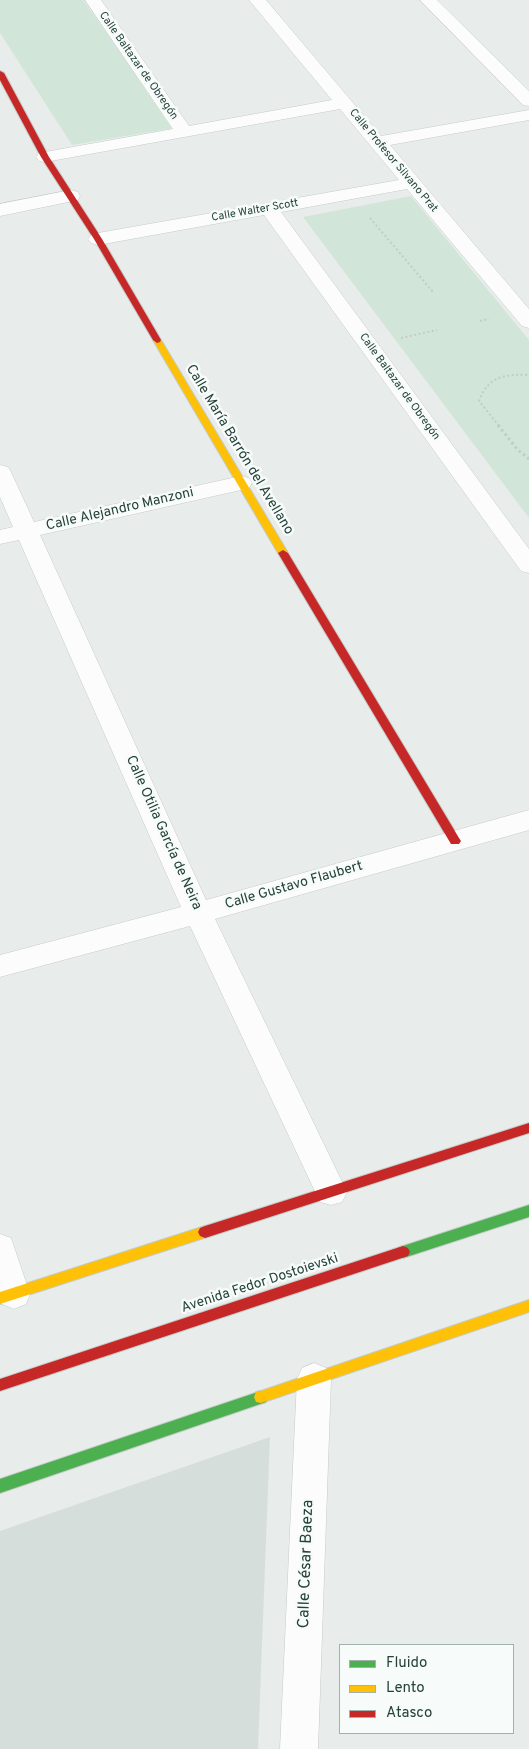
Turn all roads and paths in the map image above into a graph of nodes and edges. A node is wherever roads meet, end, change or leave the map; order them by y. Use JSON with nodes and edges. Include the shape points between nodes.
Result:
{"nodes":[{"id":1,"x":93,"y":0,"type":"edge"},
{"id":2,"x":258,"y":0,"type":"edge"},
{"id":3,"x":428,"y":0,"type":"edge"},
{"id":4,"x":0,"y":73,"type":"edge"},
{"id":5,"x":529,"y":101,"type":"edge"},
{"id":6,"x":344,"y":103,"type":"junction"},
{"id":7,"x":529,"y":115,"type":"edge"},
{"id":8,"x":184,"y":132,"type":"junction"},
{"id":9,"x":378,"y":142,"type":"junction"},
{"id":10,"x":46,"y":157,"type":"junction"},
{"id":11,"x":412,"y":183,"type":"junction"},
{"id":12,"x":71,"y":196,"type":"junction"},
{"id":13,"x":268,"y":208,"type":"junction"},
{"id":14,"x":0,"y":210,"type":"edge"},
{"id":15,"x":365,"y":212,"type":"dead end"},
{"id":16,"x":98,"y":239,"type":"junction"},
{"id":17,"x":432,"y":292,"type":"dead end"},
{"id":18,"x":529,"y":322,"type":"edge"},
{"id":19,"x":437,"y":330,"type":"dead end"},
{"id":20,"x":396,"y":339,"type":"dead end"},
{"id":21,"x":529,"y":375,"type":"edge"},
{"id":22,"x":529,"y":459,"type":"edge"},
{"id":23,"x":0,"y":472,"type":"edge"},
{"id":24,"x":241,"y":483,"type":"junction"},
{"id":25,"x":27,"y":531,"type":"junction"},
{"id":26,"x":0,"y":537,"type":"edge"},
{"id":27,"x":529,"y":566,"type":"edge"},
{"id":28,"x":529,"y":820,"type":"edge"},
{"id":29,"x":455,"y":841,"type":"junction"},
{"id":30,"x":198,"y":913,"type":"junction"},
{"id":31,"x":0,"y":966,"type":"edge"},
{"id":32,"x":529,"y":1128,"type":"edge"},
{"id":33,"x":331,"y":1192,"type":"junction"},
{"id":34,"x":529,"y":1211,"type":"edge"},
{"id":35,"x":0,"y":1248,"type":"edge"},
{"id":36,"x":7,"y":1296,"type":"edge"},
{"id":37,"x":529,"y":1306,"type":"edge"},
{"id":38,"x":314,"y":1380,"type":"junction"},
{"id":39,"x":0,"y":1385,"type":"edge"},
{"id":40,"x":0,"y":1486,"type":"edge"},
{"id":41,"x":299,"y":1749,"type":"edge"}],
"edges":[{"from":1,"to":8,"type":"street","name":"Calle Baltazar de Obregón"},
{"from":2,"to":6,"type":"street","name":"Calle Profesor Silvano Prat"},
{"from":3,"to":5,"type":"street"},
{"from":4,"to":10,"type":"street","name":"Calle María Barrón del Avellano"},
{"from":6,"to":8,"type":"street"},
{"from":6,"to":9,"type":"street","name":"Calle Profesor Silvano Prat"},
{"from":7,"to":9,"type":"street"},
{"from":8,"to":10,"type":"street"},
{"from":9,"to":11,"type":"street","name":"Calle Profesor Silvano Prat"},
{"from":10,"to":12,"type":"street","name":"Calle María Barrón del Avellano"},
{"from":11,"to":13,"type":"street","name":"Calle Walter Scott"},
{"from":11,"to":18,"type":"street","name":"Calle Profesor Silvano Prat"},
{"from":12,"to":14,"type":"street"},
{"from":12,"to":16,"type":"street","name":"Calle María Barrón del Avellano"},
{"from":13,"to":16,"type":"street","name":"Calle Walter Scott"},
{"from":13,"to":27,"type":"street","name":"Calle Baltazar de Obregón"},
{"from":15,"to":17,"type":"path"},
{"from":16,"to":24,"type":"street","name":"Calle María Barrón del Avellano"},
{"from":19,"to":20,"type":"path"},
{"from":21,"to":22,"type":"path","via":[[508,374],[490,382],[482,390],[479,402]]},
{"from":23,"to":25,"type":"street","name":"Calle Otilia García de Neira"},
{"from":24,"to":25,"type":"street","name":"Calle Alejandro Manzoni"},
{"from":24,"to":29,"type":"street","name":"Calle María Barrón del Avellano"},
{"from":25,"to":26,"type":"street","name":"Calle Alejandro Manzoni"},
{"from":25,"to":30,"type":"street","name":"Calle Otilia García de Neira"},
{"from":28,"to":29,"type":"street","name":"Calle Gustavo Flaubert"},
{"from":29,"to":30,"type":"street","name":"Calle Gustavo Flaubert"},
{"from":30,"to":31,"type":"street","name":"Calle Gustavo Flaubert"},
{"from":30,"to":33,"type":"street","name":"Calle Otilia García de Neira"},
{"from":32,"to":33,"type":"street"},
{"from":33,"to":36,"type":"street"},
{"from":34,"to":39,"type":"street","name":"Avenida Fedor Dostoievski"},
{"from":35,"to":36,"type":"street"},
{"from":37,"to":38,"type":"street"},
{"from":38,"to":40,"type":"street"},
{"from":38,"to":41,"type":"street","name":"Calle César Baeza"}]}
